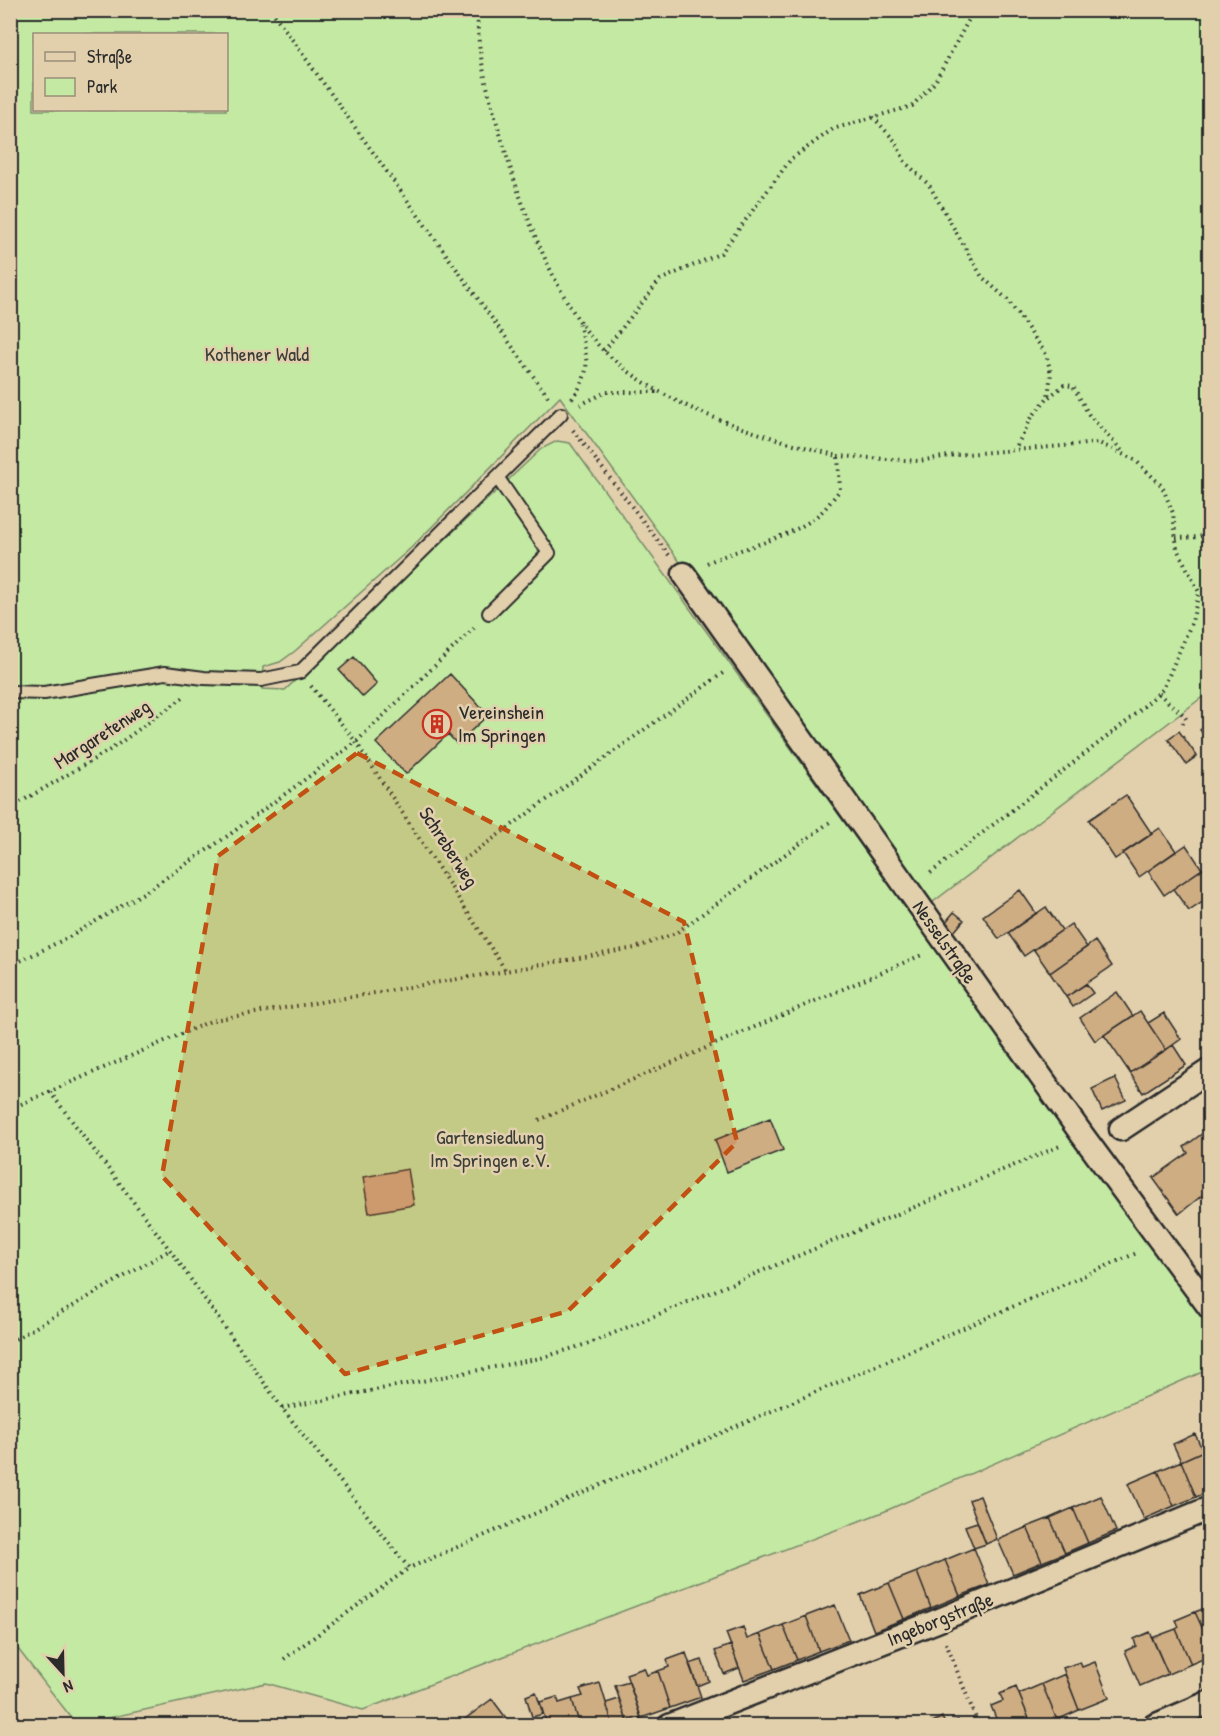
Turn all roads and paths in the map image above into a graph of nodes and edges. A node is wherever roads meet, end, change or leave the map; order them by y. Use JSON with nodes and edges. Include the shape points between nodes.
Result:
{"nodes":[{"id":1,"x":271,"y":10,"type":"edge"},
{"id":2,"x":478,"y":10,"type":"edge"},
{"id":3,"x":974,"y":10,"type":"edge"},
{"id":4,"x":873,"y":117,"type":"junction"},
{"id":5,"x":579,"y":319,"type":"junction"},
{"id":6,"x":604,"y":351,"type":"junction"},
{"id":7,"x":660,"y":392,"type":"junction"},
{"id":8,"x":1048,"y":397,"type":"junction"},
{"id":9,"x":561,"y":414,"type":"junction"},
{"id":10,"x":1015,"y":449,"type":"junction"},
{"id":11,"x":838,"y":456,"type":"junction"},
{"id":12,"x":1127,"y":456,"type":"junction"},
{"id":13,"x":497,"y":477,"type":"junction"},
{"id":14,"x":1209,"y":533,"type":"edge"},
{"id":15,"x":1176,"y":538,"type":"junction"},
{"id":16,"x":684,"y":574,"type":"junction"},
{"id":17,"x":489,"y":613,"type":"joint"},
{"id":18,"x":300,"y":672,"type":"junction"},
{"id":19,"x":723,"y":673,"type":"dead end"},
{"id":20,"x":204,"y":678,"type":"junction"},
{"id":21,"x":10,"y":692,"type":"edge"},
{"id":22,"x":1159,"y":693,"type":"junction"},
{"id":23,"x":1181,"y":726,"type":"dead end"},
{"id":24,"x":356,"y":742,"type":"junction"},
{"id":25,"x":10,"y":808,"type":"edge"},
{"id":26,"x":849,"y":808,"type":"junction"},
{"id":27,"x":444,"y":874,"type":"junction"},
{"id":28,"x":908,"y":890,"type":"junction"},
{"id":29,"x":946,"y":944,"type":"junction"},
{"id":30,"x":10,"y":966,"type":"edge"},
{"id":31,"x":506,"y":970,"type":"junction"},
{"id":32,"x":1209,"y":1070,"type":"edge"},
{"id":33,"x":50,"y":1092,"type":"junction"},
{"id":34,"x":10,"y":1109,"type":"edge"},
{"id":35,"x":539,"y":1120,"type":"dead end"},
{"id":36,"x":1121,"y":1129,"type":"dead end"},
{"id":37,"x":1083,"y":1136,"type":"junction"},
{"id":38,"x":1162,"y":1242,"type":"junction"},
{"id":39,"x":170,"y":1250,"type":"junction"},
{"id":40,"x":1209,"y":1308,"type":"edge"},
{"id":41,"x":10,"y":1342,"type":"edge"},
{"id":42,"x":282,"y":1408,"type":"junction"},
{"id":43,"x":1209,"y":1508,"type":"edge"},
{"id":44,"x":409,"y":1568,"type":"junction"},
{"id":45,"x":937,"y":1621,"type":"junction"},
{"id":46,"x":284,"y":1659,"type":"dead end"},
{"id":47,"x":1209,"y":1702,"type":"edge"},
{"id":48,"x":669,"y":1725,"type":"edge"},
{"id":49,"x":979,"y":1725,"type":"edge"},
{"id":50,"x":1154,"y":1725,"type":"edge"}],
"edges":[{"from":1,"to":9,"type":"path"},
{"from":2,"to":5,"type":"path","via":[[476,31],[518,195]]},
{"from":3,"to":4,"type":"path","via":[[935,82],[912,106]]},
{"from":4,"to":6,"type":"path","via":[[832,129],[791,159],[721,253],[660,280]]},
{"from":4,"to":8,"type":"path","via":[[895,141],[905,162],[929,185],[982,277],[1007,300],[1046,354],[1052,373]]},
{"from":5,"to":6,"type":"path"},
{"from":5,"to":9,"type":"path","via":[[588,364],[580,388]]},
{"from":6,"to":7,"type":"path"},
{"from":7,"to":9,"type":"path","via":[[606,392]]},
{"from":7,"to":11,"type":"path","via":[[742,430]]},
{"from":8,"to":10,"type":"path"},
{"from":8,"to":12,"type":"path","via":[[1064,385],[1073,386],[1089,415]]},
{"from":9,"to":13,"type":"lane"},
{"from":9,"to":16,"type":"path"},
{"from":10,"to":11,"type":"path","via":[[919,461]]},
{"from":10,"to":12,"type":"path","via":[[1099,443]]},
{"from":11,"to":16,"type":"path","via":[[840,490],[818,516],[780,536],[733,551]]},
{"from":12,"to":15,"type":"path","via":[[1162,486],[1173,513]]},
{"from":13,"to":17,"type":"lane","via":[[549,553]]},
{"from":13,"to":18,"type":"lane"},
{"from":14,"to":15,"type":"path"},
{"from":15,"to":22,"type":"path","via":[[1177,549],[1199,592],[1192,622]]},
{"from":16,"to":26,"type":"street","name":"Nesselstraße"},
{"from":17,"to":24,"type":"path"},
{"from":18,"to":20,"type":"lane","via":[[261,680]]},
{"from":18,"to":24,"type":"path","name":"Schreberweg"},
{"from":19,"to":27,"type":"path"},
{"from":20,"to":21,"type":"lane","via":[[165,672],[44,693]]},
{"from":20,"to":25,"type":"path","name":"Margaretenweg","via":[[181,700],[110,750]]},
{"from":22,"to":23,"type":"path","via":[[1168,705],[1184,714],[1186,719]]},
{"from":22,"to":28,"type":"path"},
{"from":24,"to":27,"type":"path","name":"Schreberweg"},
{"from":24,"to":30,"type":"path","via":[[145,892]]},
{"from":26,"to":28,"type":"street","name":"Nesselstraße"},
{"from":26,"to":31,"type":"path","via":[[676,933],[635,948]]},
{"from":27,"to":31,"type":"path","name":"Schreberweg"},
{"from":28,"to":29,"type":"street","name":"Nesselstraße"},
{"from":29,"to":35,"type":"path"},
{"from":29,"to":37,"type":"street","name":"Nesselstraße"},
{"from":31,"to":33,"type":"path","via":[[213,1020]]},
{"from":32,"to":36,"type":"street"},
{"from":33,"to":34,"type":"path"},
{"from":33,"to":39,"type":"path"},
{"from":37,"to":38,"type":"street","name":"Nesselstraße"},
{"from":37,"to":42,"type":"path","via":[[590,1343],[542,1358]]},
{"from":38,"to":40,"type":"street","name":"Nesselstraße"},
{"from":38,"to":44,"type":"path"},
{"from":39,"to":41,"type":"path"},
{"from":39,"to":42,"type":"path"},
{"from":42,"to":44,"type":"path"},
{"from":43,"to":45,"type":"street","name":"Ingeborgstraße"},
{"from":44,"to":46,"type":"path"},
{"from":45,"to":48,"type":"street","name":"Ingeborgstraße"},
{"from":45,"to":49,"type":"path"},
{"from":47,"to":50,"type":"street"}]}
